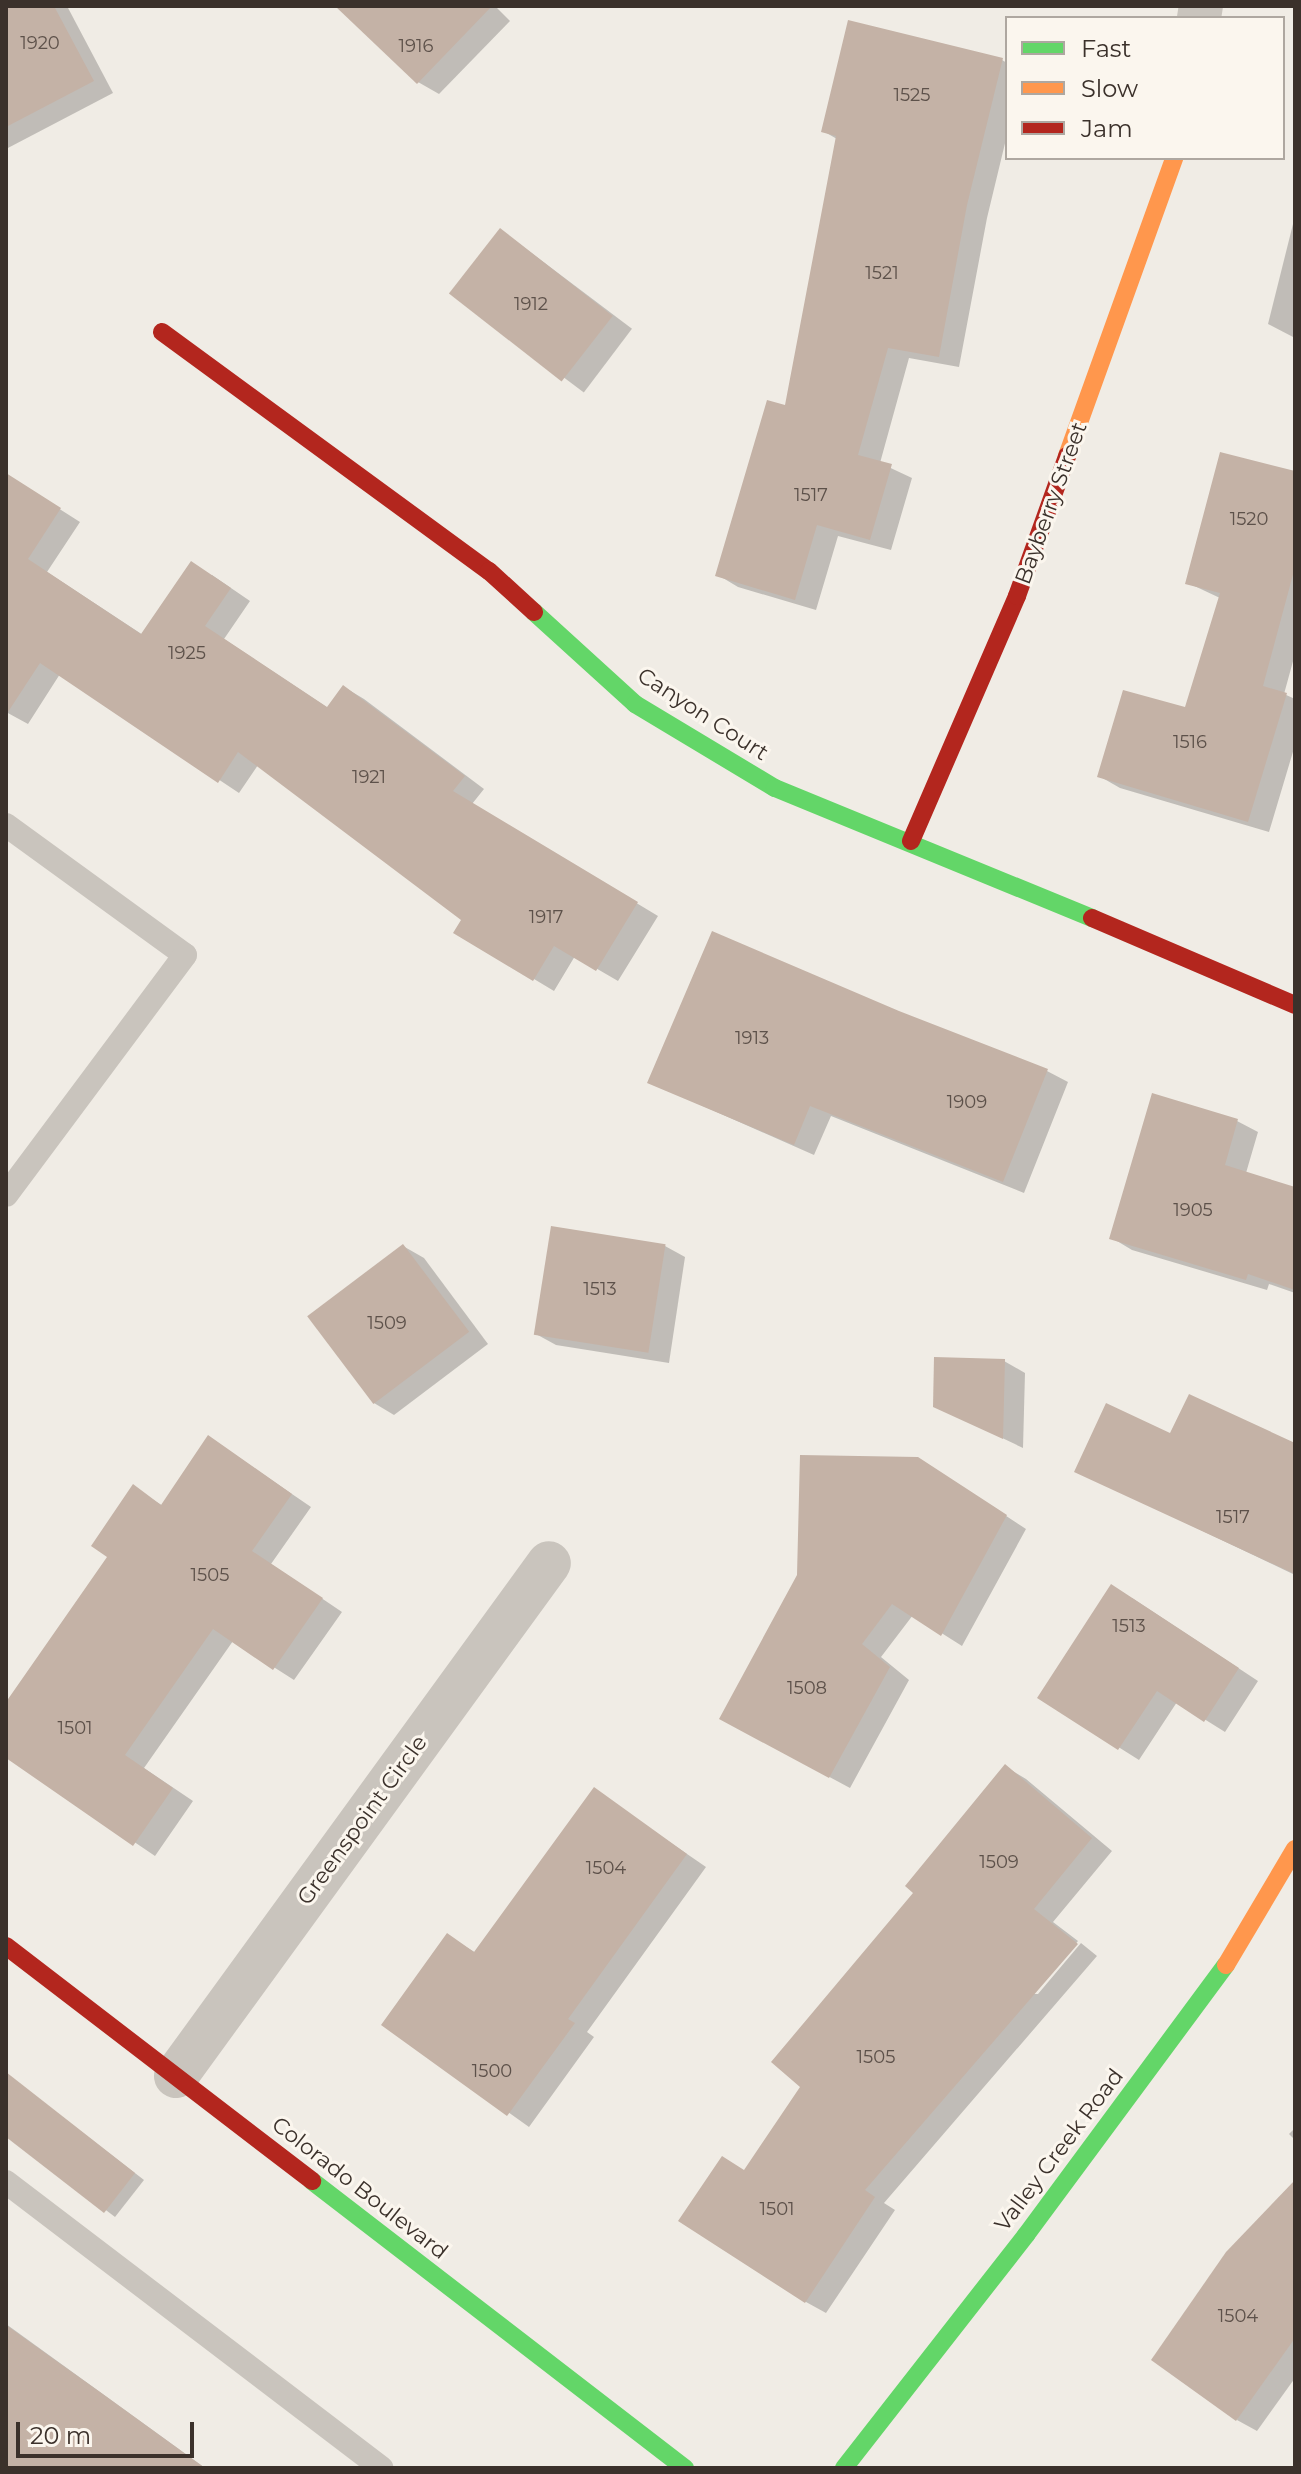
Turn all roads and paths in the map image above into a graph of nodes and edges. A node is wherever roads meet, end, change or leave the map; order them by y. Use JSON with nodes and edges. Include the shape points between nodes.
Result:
{"nodes":[{"id":1,"x":1173,"y":160,"type":"edge"},
{"id":2,"x":162,"y":332,"type":"dead end"},
{"id":3,"x":6,"y":825,"type":"edge"},
{"id":4,"x":911,"y":841,"type":"junction"},
{"id":5,"x":1295,"y":1005,"type":"edge"},
{"id":6,"x":6,"y":1195,"type":"edge"},
{"id":7,"x":549,"y":1563,"type":"dead end"},
{"id":8,"x":1295,"y":1849,"type":"edge"},
{"id":9,"x":6,"y":1946,"type":"edge"},
{"id":10,"x":176,"y":2076,"type":"junction"},
{"id":11,"x":6,"y":2182,"type":"edge"},
{"id":12,"x":381,"y":2468,"type":"edge"},
{"id":13,"x":685,"y":2468,"type":"edge"},
{"id":14,"x":844,"y":2468,"type":"edge"}],
"edges":[{"from":1,"to":4,"type":"street","name":"Bayberry Street","via":[[1017,596]]},
{"from":2,"to":4,"type":"street","name":"Canyon Court","via":[[489,571],[635,704],[775,788]]},
{"from":3,"to":6,"type":"lane","via":[[185,955]]},
{"from":4,"to":5,"type":"street","name":"Canyon Court"},
{"from":7,"to":10,"type":"street","name":"Greenspoint Circle"},
{"from":8,"to":14,"type":"street","name":"Valley Creek Road","via":[[1239,1948]]},
{"from":9,"to":10,"type":"street","name":"Colorado Boulevard"},
{"from":10,"to":13,"type":"street","name":"Colorado Boulevard"},
{"from":11,"to":12,"type":"lane"}]}
